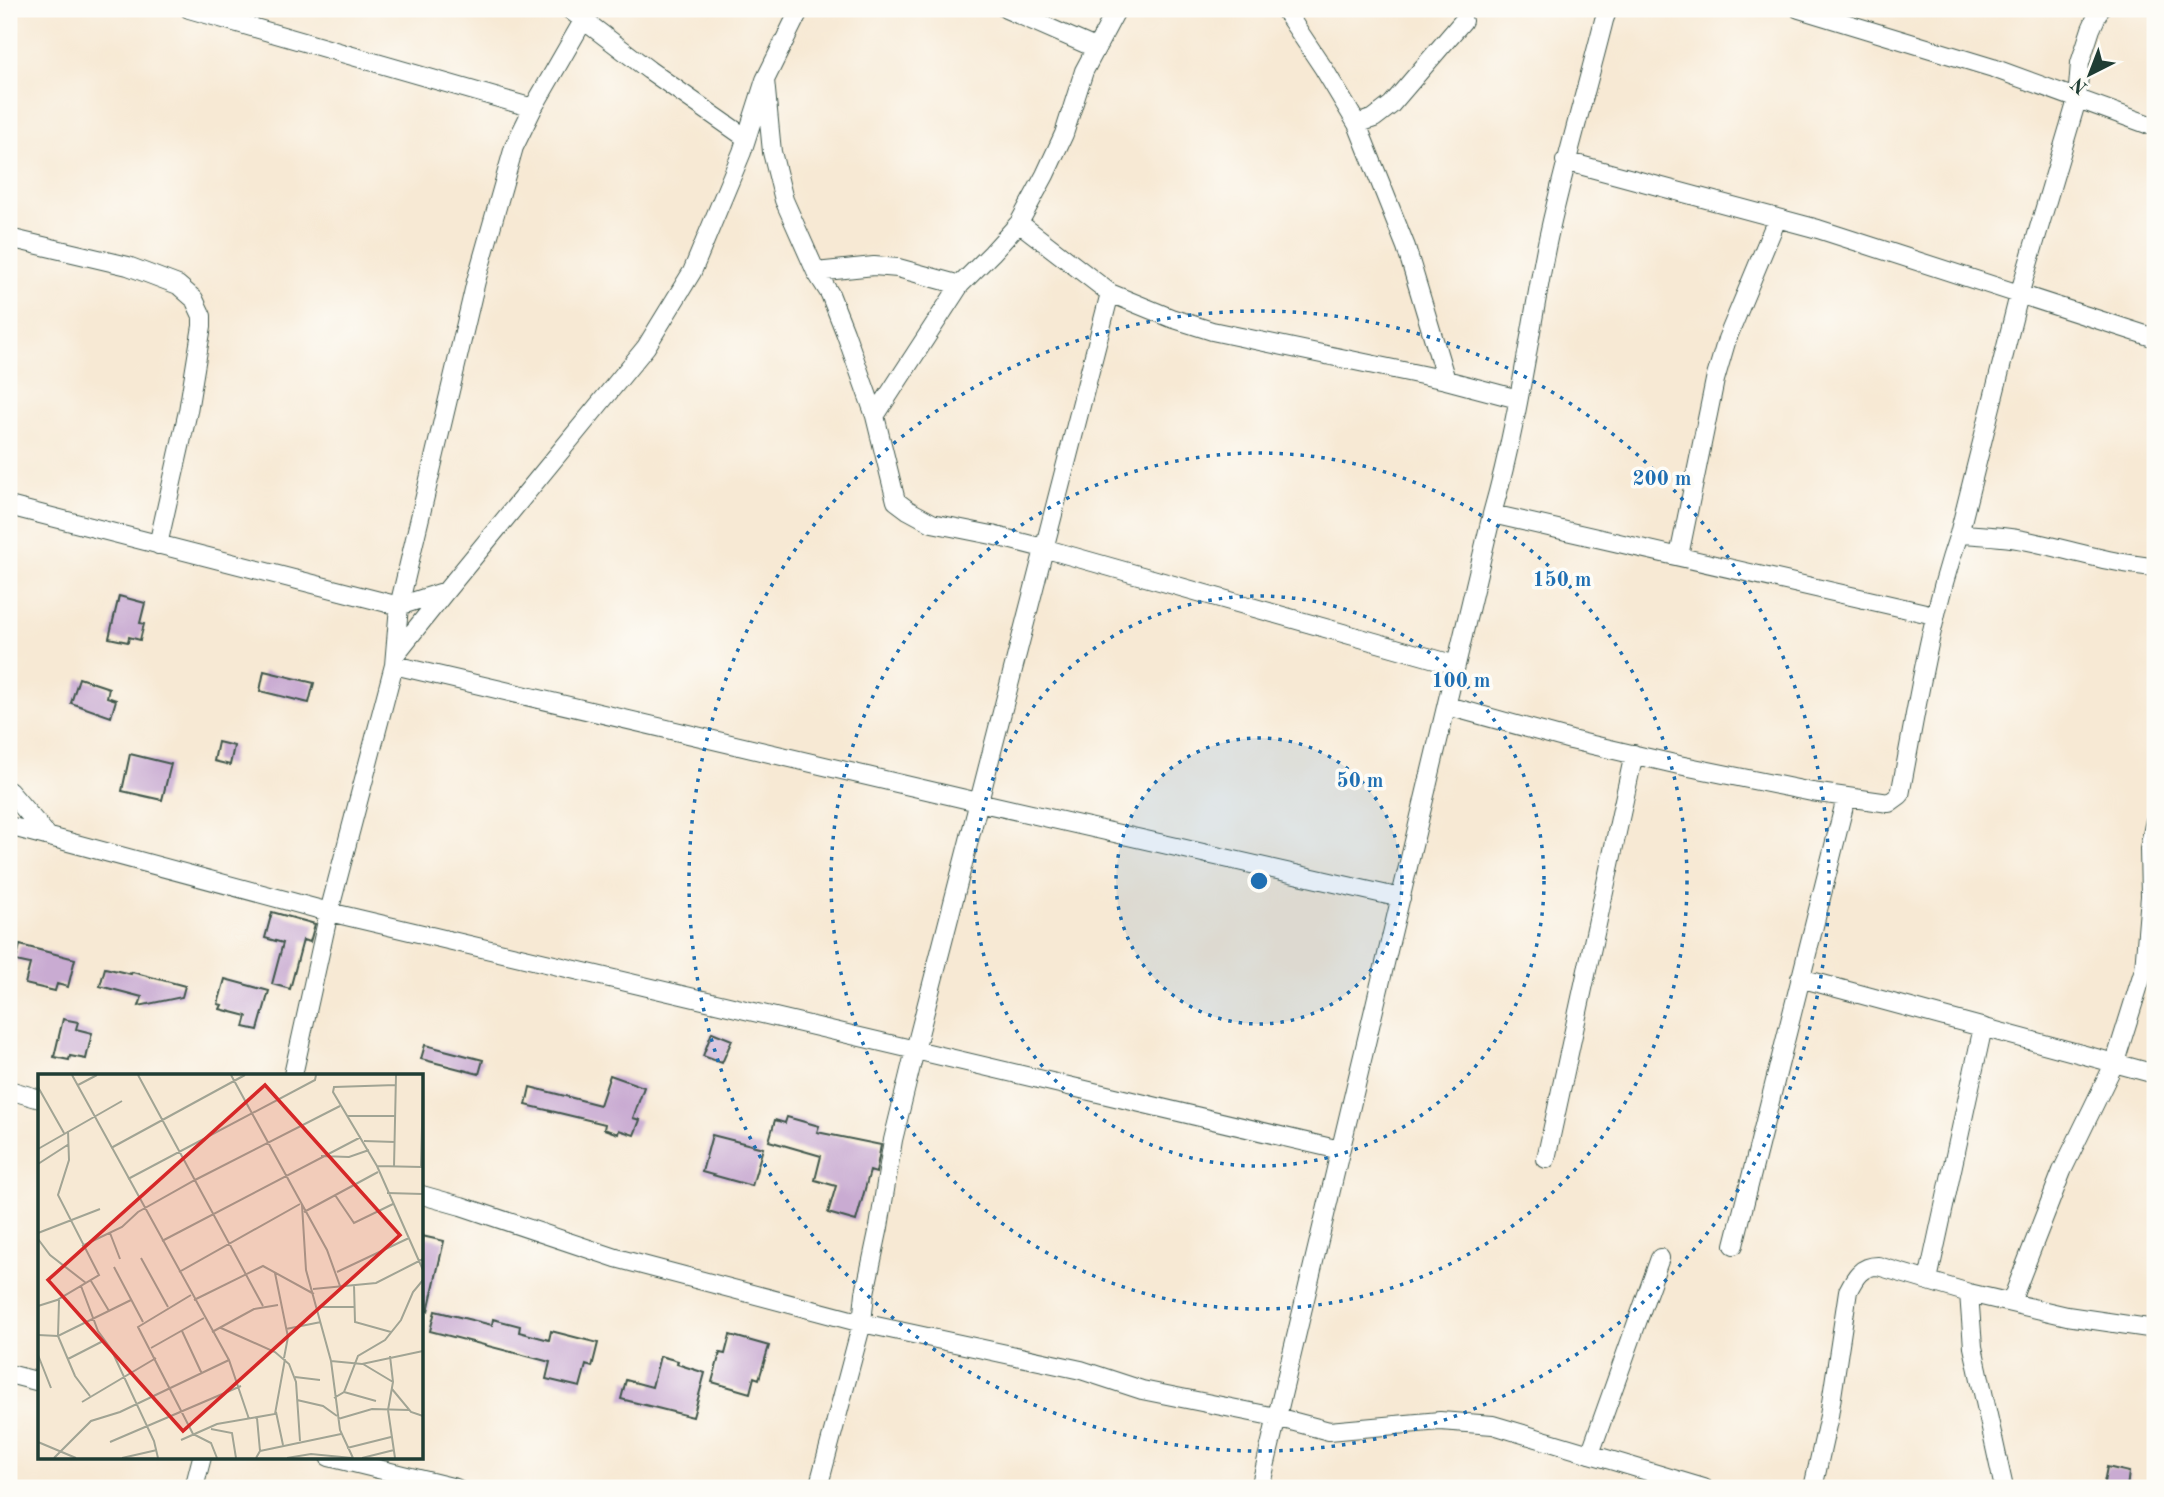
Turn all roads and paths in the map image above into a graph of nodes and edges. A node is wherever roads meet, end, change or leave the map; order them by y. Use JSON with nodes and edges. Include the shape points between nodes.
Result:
{"nodes":[{"id":1,"x":189,"y":9,"type":"edge"},
{"id":2,"x":569,"y":9,"type":"edge"},
{"id":3,"x":800,"y":9,"type":"edge"},
{"id":4,"x":1006,"y":9,"type":"edge"},
{"id":5,"x":1117,"y":9,"type":"edge"},
{"id":6,"x":1284,"y":9,"type":"edge"},
{"id":7,"x":1608,"y":9,"type":"edge"},
{"id":8,"x":1799,"y":9,"type":"edge"},
{"id":9,"x":2100,"y":9,"type":"edge"},
{"id":10,"x":583,"y":21,"type":"junction"},
{"id":11,"x":1463,"y":21,"type":"dead end"},
{"id":12,"x":1095,"y":48,"type":"junction"},
{"id":13,"x":765,"y":80,"type":"junction"},
{"id":14,"x":2077,"y":100,"type":"junction"},
{"id":15,"x":533,"y":107,"type":"junction"},
{"id":16,"x":1357,"y":124,"type":"junction"},
{"id":17,"x":2155,"y":127,"type":"edge"},
{"id":18,"x":745,"y":142,"type":"junction"},
{"id":19,"x":772,"y":152,"type":"junction"},
{"id":20,"x":1565,"y":161,"type":"junction"},
{"id":21,"x":1777,"y":219,"type":"junction"},
{"id":22,"x":1019,"y":223,"type":"junction"},
{"id":23,"x":9,"y":237,"type":"edge"},
{"id":24,"x":816,"y":272,"type":"junction"},
{"id":25,"x":960,"y":285,"type":"junction"},
{"id":26,"x":1110,"y":293,"type":"junction"},
{"id":27,"x":2019,"y":295,"type":"junction"},
{"id":28,"x":2155,"y":338,"type":"edge"},
{"id":29,"x":1446,"y":380,"type":"junction"},
{"id":30,"x":1518,"y":399,"type":"junction"},
{"id":31,"x":875,"y":416,"type":"junction"},
{"id":32,"x":9,"y":506,"type":"edge"},
{"id":33,"x":1492,"y":514,"type":"junction"},
{"id":34,"x":1959,"y":534,"type":"junction"},
{"id":35,"x":158,"y":545,"type":"junction"},
{"id":36,"x":1044,"y":548,"type":"junction"},
{"id":37,"x":1679,"y":556,"type":"junction"},
{"id":38,"x":2155,"y":567,"type":"edge"},
{"id":39,"x":446,"y":591,"type":"junction"},
{"id":40,"x":399,"y":606,"type":"junction"},
{"id":41,"x":1934,"y":615,"type":"junction"},
{"id":42,"x":395,"y":660,"type":"junction"},
{"id":43,"x":1456,"y":665,"type":"junction"},
{"id":44,"x":1448,"y":706,"type":"junction"},
{"id":45,"x":1634,"y":754,"type":"junction"},
{"id":46,"x":9,"y":791,"type":"edge"},
{"id":47,"x":1846,"y":798,"type":"junction"},
{"id":48,"x":978,"y":802,"type":"junction"},
{"id":49,"x":2155,"y":820,"type":"edge"},
{"id":50,"x":9,"y":827,"type":"edge"},
{"id":51,"x":48,"y":836,"type":"junction"},
{"id":52,"x":2153,"y":886,"type":"edge"},
{"id":53,"x":1401,"y":898,"type":"junction"},
{"id":54,"x":329,"y":912,"type":"junction"},
{"id":55,"x":1800,"y":978,"type":"junction"},
{"id":56,"x":1983,"y":1027,"type":"junction"},
{"id":57,"x":915,"y":1051,"type":"junction"},
{"id":58,"x":2115,"y":1062,"type":"junction"},
{"id":59,"x":293,"y":1074,"type":"edge"},
{"id":60,"x":2155,"y":1074,"type":"edge"},
{"id":61,"x":9,"y":1090,"type":"edge"},
{"id":62,"x":38,"y":1098,"type":"edge"},
{"id":63,"x":1340,"y":1150,"type":"junction"},
{"id":64,"x":1546,"y":1159,"type":"dead end"},
{"id":65,"x":424,"y":1196,"type":"edge"},
{"id":66,"x":1734,"y":1245,"type":"dead end"},
{"id":67,"x":1660,"y":1258,"type":"dead end"},
{"id":68,"x":1928,"y":1280,"type":"junction"},
{"id":69,"x":1969,"y":1293,"type":"junction"},
{"id":70,"x":2011,"y":1302,"type":"junction"},
{"id":71,"x":862,"y":1323,"type":"junction"},
{"id":72,"x":2155,"y":1329,"type":"edge"},
{"id":73,"x":9,"y":1374,"type":"edge"},
{"id":74,"x":38,"y":1381,"type":"edge"},
{"id":75,"x":1276,"y":1417,"type":"junction"},
{"id":76,"x":1590,"y":1454,"type":"junction"},
{"id":77,"x":202,"y":1458,"type":"edge"},
{"id":78,"x":333,"y":1458,"type":"edge"},
{"id":79,"x":194,"y":1488,"type":"edge"},
{"id":80,"x":456,"y":1488,"type":"edge"},
{"id":81,"x":818,"y":1488,"type":"edge"},
{"id":82,"x":1260,"y":1488,"type":"edge"},
{"id":83,"x":1704,"y":1488,"type":"edge"},
{"id":84,"x":1813,"y":1488,"type":"edge"},
{"id":85,"x":2004,"y":1488,"type":"edge"}],
"edges":[{"from":1,"to":15,"type":"street"},
{"from":2,"to":10,"type":"street"},
{"from":3,"to":13,"type":"street"},
{"from":4,"to":12,"type":"street"},
{"from":5,"to":12,"type":"street"},
{"from":6,"to":16,"type":"street"},
{"from":7,"to":20,"type":"street"},
{"from":8,"to":14,"type":"street","via":[[1993,68]]},
{"from":9,"to":14,"type":"street","via":[[2080,63]]},
{"from":10,"to":15,"type":"street"},
{"from":10,"to":18,"type":"street"},
{"from":11,"to":16,"type":"street","via":[[1391,105]]},
{"from":12,"to":22,"type":"street","via":[[1065,134]]},
{"from":13,"to":18,"type":"street"},
{"from":13,"to":19,"type":"street"},
{"from":14,"to":17,"type":"street"},
{"from":14,"to":27,"type":"street"},
{"from":15,"to":40,"type":"street","via":[[514,147],[476,281]]},
{"from":16,"to":29,"type":"street","via":[[1406,247]]},
{"from":18,"to":19,"type":"street"},
{"from":18,"to":39,"type":"street","via":[[692,272],[646,347]]},
{"from":19,"to":24,"type":"street","via":[[784,200]]},
{"from":20,"to":21,"type":"street"},
{"from":20,"to":30,"type":"street"},
{"from":21,"to":27,"type":"street"},
{"from":21,"to":37,"type":"street","via":[[1727,339],[1715,380]]},
{"from":22,"to":25,"type":"street"},
{"from":22,"to":26,"type":"street"},
{"from":23,"to":35,"type":"street","via":[[128,267],[178,285],[194,299],[202,326]]},
{"from":24,"to":25,"type":"street","via":[[898,268]]},
{"from":24,"to":31,"type":"street","via":[[830,294]]},
{"from":25,"to":31,"type":"street"},
{"from":26,"to":29,"type":"street","via":[[1212,331]]},
{"from":26,"to":36,"type":"street"},
{"from":27,"to":28,"type":"street"},
{"from":27,"to":34,"type":"street"},
{"from":29,"to":30,"type":"street"},
{"from":30,"to":33,"type":"street"},
{"from":31,"to":36,"type":"street","via":[[897,501],[908,510],[932,523]]},
{"from":32,"to":35,"type":"street"},
{"from":33,"to":37,"type":"street"},
{"from":33,"to":43,"type":"street"},
{"from":34,"to":38,"type":"street","via":[[2026,540]]},
{"from":34,"to":41,"type":"street"},
{"from":35,"to":40,"type":"street"},
{"from":36,"to":43,"type":"street"},
{"from":36,"to":48,"type":"street"},
{"from":37,"to":41,"type":"street"},
{"from":39,"to":40,"type":"street"},
{"from":39,"to":42,"type":"street"},
{"from":40,"to":42,"type":"street"},
{"from":41,"to":47,"type":"street","via":[[1900,795],[1889,803]]},
{"from":42,"to":48,"type":"street"},
{"from":42,"to":54,"type":"street"},
{"from":43,"to":44,"type":"street"},
{"from":44,"to":45,"type":"street"},
{"from":44,"to":53,"type":"street"},
{"from":45,"to":47,"type":"street"},
{"from":45,"to":64,"type":"street"},
{"from":46,"to":51,"type":"street"},
{"from":47,"to":55,"type":"street"},
{"from":48,"to":53,"type":"street"},
{"from":48,"to":57,"type":"street"},
{"from":49,"to":52,"type":"street","via":[[2149,849]]},
{"from":50,"to":51,"type":"street"},
{"from":51,"to":54,"type":"street"},
{"from":52,"to":58,"type":"street","via":[[2144,969]]},
{"from":53,"to":63,"type":"street"},
{"from":54,"to":57,"type":"street"},
{"from":54,"to":59,"type":"street"},
{"from":55,"to":56,"type":"street"},
{"from":55,"to":66,"type":"street"},
{"from":56,"to":58,"type":"street"},
{"from":56,"to":68,"type":"street"},
{"from":57,"to":63,"type":"street"},
{"from":57,"to":71,"type":"street","via":[[893,1140]]},
{"from":58,"to":60,"type":"street"},
{"from":58,"to":70,"type":"street","via":[[2062,1171]]},
{"from":61,"to":62,"type":"street"},
{"from":63,"to":75,"type":"street"},
{"from":65,"to":71,"type":"street","via":[[616,1258]]},
{"from":67,"to":76,"type":"street"},
{"from":68,"to":69,"type":"street"},
{"from":68,"to":84,"type":"street","via":[[1868,1266],[1848,1291]]},
{"from":69,"to":70,"type":"street"},
{"from":69,"to":85,"type":"street","via":[[1973,1346]]},
{"from":70,"to":72,"type":"street"},
{"from":71,"to":75,"type":"street"},
{"from":71,"to":81,"type":"street"},
{"from":73,"to":74,"type":"street"},
{"from":75,"to":76,"type":"street","via":[[1329,1431],[1440,1420],[1493,1425]]},
{"from":75,"to":82,"type":"street"},
{"from":76,"to":83,"type":"street"},
{"from":77,"to":79,"type":"street"},
{"from":78,"to":80,"type":"street"}]}
